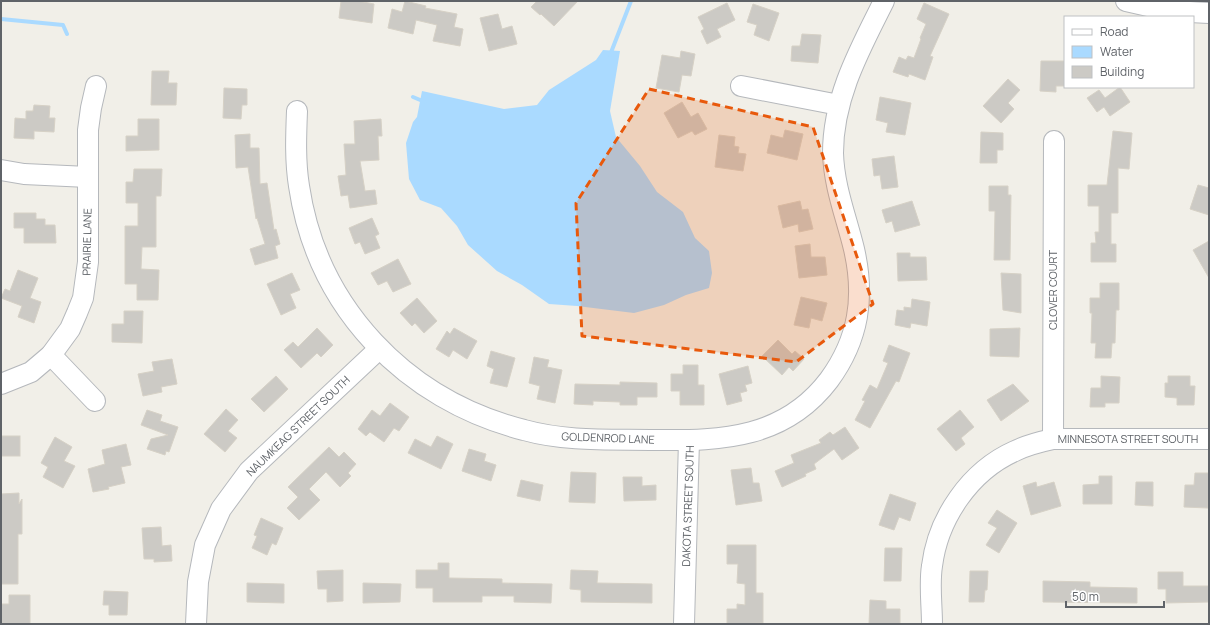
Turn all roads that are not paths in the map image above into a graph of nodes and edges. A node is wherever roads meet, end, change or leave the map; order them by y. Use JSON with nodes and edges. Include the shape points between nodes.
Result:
{"nodes":[{"id":1,"x":884,"y":1,"type":"edge"},
{"id":2,"x":1126,"y":1,"type":"edge"},
{"id":3,"x":1209,"y":14,"type":"edge"},
{"id":4,"x":96,"y":86,"type":"dead end"},
{"id":5,"x":741,"y":86,"type":"dead end"},
{"id":6,"x":839,"y":104,"type":"junction"},
{"id":7,"x":297,"y":111,"type":"dead end"},
{"id":8,"x":1054,"y":141,"type":"dead end"},
{"id":9,"x":1,"y":170,"type":"edge"},
{"id":10,"x":88,"y":177,"type":"junction"},
{"id":11,"x":379,"y":349,"type":"junction"},
{"id":12,"x":51,"y":356,"type":"junction"},
{"id":13,"x":1,"y":384,"type":"edge"},
{"id":14,"x":95,"y":401,"type":"dead end"},
{"id":15,"x":1053,"y":439,"type":"junction"},
{"id":16,"x":1209,"y":439,"type":"edge"},
{"id":17,"x":689,"y":440,"type":"junction"},
{"id":18,"x":196,"y":624,"type":"edge"},
{"id":19,"x":684,"y":624,"type":"edge"},
{"id":20,"x":932,"y":624,"type":"edge"}],
"edges":[{"from":1,"to":6,"type":"street","name":"DAKOTA STREET SOUTH","via":[[855,59]]},
{"from":2,"to":3,"type":"street","via":[[1170,11]]},
{"from":4,"to":10,"type":"street","name":"PRAIRIE LANE","via":[[88,130]]},
{"from":5,"to":6,"type":"street"},
{"from":6,"to":17,"type":"street","name":"DAKOTA STREET SOUTH","via":[[833,151],[834,171],[853,247],[860,288],[856,325],[850,343],[840,365],[827,382],[797,411],[756,431],[726,438]]},
{"from":7,"to":11,"type":"street","name":"GOLDENROD LANE","via":[[296,166],[309,231],[329,281],[344,306]]},
{"from":8,"to":15,"type":"street","name":"CLOVER COURT"},
{"from":9,"to":10,"type":"street","via":[[24,174]]},
{"from":10,"to":12,"type":"street","name":"PRAIRIE LANE","via":[[86,281],[70,329]]},
{"from":11,"to":17,"type":"street","name":"GOLDENROD LANE","via":[[418,382],[447,400],[512,427],[579,439]]},
{"from":11,"to":18,"type":"street","name":"NAUMKEAG STREET SOUTH","via":[[248,471],[221,509],[205,545],[198,582]]},
{"from":12,"to":13,"type":"street","name":"PRAIRIE LANE","via":[[31,372]]},
{"from":12,"to":14,"type":"street"},
{"from":15,"to":16,"type":"street","name":"MINNESOTA STREET SOUTH"},
{"from":15,"to":20,"type":"street","name":"MINNESOTA STREET SOUTH","via":[[1032,444],[998,460],[967,488],[952,508],[940,533],[932,567]]},
{"from":17,"to":19,"type":"street","name":"DAKOTA STREET SOUTH"}]}
